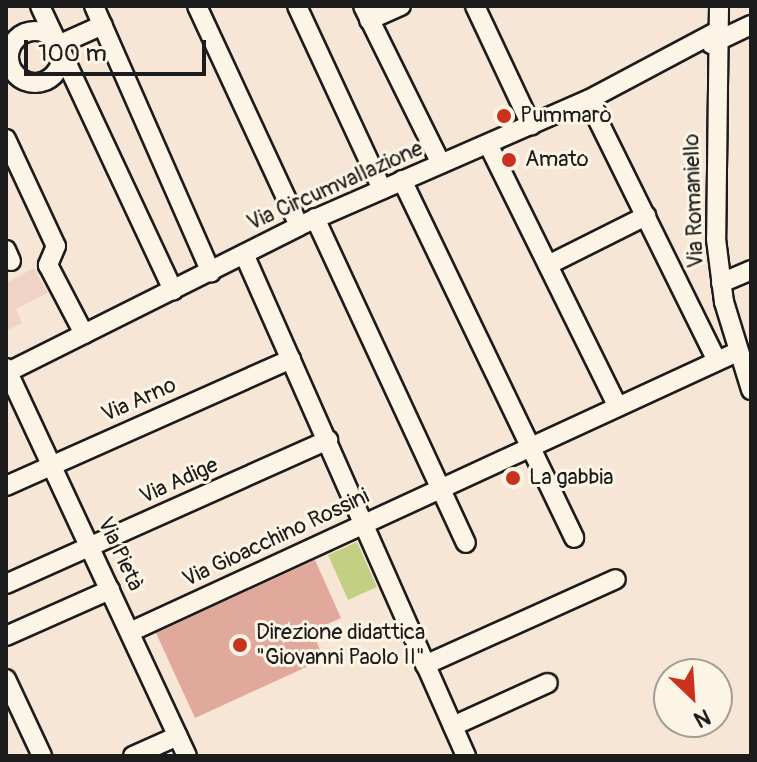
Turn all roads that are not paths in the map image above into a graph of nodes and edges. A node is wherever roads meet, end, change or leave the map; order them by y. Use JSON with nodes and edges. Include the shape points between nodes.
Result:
{"nodes":[{"id":1,"x":40,"y":6,"type":"edge"},
{"id":2,"x":94,"y":6,"type":"edge"},
{"id":3,"x":197,"y":6,"type":"edge"},
{"id":4,"x":297,"y":6,"type":"edge"},
{"id":5,"x":401,"y":6,"type":"edge"},
{"id":6,"x":475,"y":6,"type":"edge"},
{"id":7,"x":719,"y":6,"type":"edge"},
{"id":8,"x":366,"y":13,"type":"edge"},
{"id":9,"x":103,"y":25,"type":"junction"},
{"id":10,"x":751,"y":25,"type":"edge"},
{"id":11,"x":718,"y":43,"type":"junction"},
{"id":12,"x":58,"y":45,"type":"junction"},
{"id":13,"x":8,"y":67,"type":"edge"},
{"id":14,"x":588,"y":100,"type":"junction"},
{"id":15,"x":531,"y":125,"type":"junction"},
{"id":16,"x":6,"y":139,"type":"edge"},
{"id":17,"x":488,"y":144,"type":"junction"},
{"id":18,"x":441,"y":164,"type":"junction"},
{"id":19,"x":402,"y":180,"type":"junction"},
{"id":20,"x":382,"y":189,"type":"junction"},
{"id":21,"x":646,"y":216,"type":"junction"},
{"id":22,"x":307,"y":222,"type":"junction"},
{"id":23,"x":244,"y":254,"type":"junction"},
{"id":24,"x":548,"y":265,"type":"junction"},
{"id":25,"x":751,"y":270,"type":"edge"},
{"id":26,"x":211,"y":272,"type":"junction"},
{"id":27,"x":721,"y":283,"type":"junction"},
{"id":28,"x":173,"y":290,"type":"junction"},
{"id":29,"x":84,"y":334,"type":"junction"},
{"id":30,"x":737,"y":352,"type":"junction"},
{"id":31,"x":291,"y":359,"type":"junction"},
{"id":32,"x":717,"y":361,"type":"junction"},
{"id":33,"x":7,"y":371,"type":"edge"},
{"id":34,"x":751,"y":390,"type":"edge"},
{"id":35,"x":618,"y":407,"type":"junction"},
{"id":36,"x":328,"y":440,"type":"junction"},
{"id":37,"x":529,"y":448,"type":"junction"},
{"id":38,"x":52,"y":465,"type":"junction"},
{"id":39,"x":6,"y":486,"type":"edge"},
{"id":40,"x":441,"y":488,"type":"junction"},
{"id":41,"x":363,"y":524,"type":"junction"},
{"id":42,"x":574,"y":538,"type":"dead end"},
{"id":43,"x":466,"y":543,"type":"dead end"},
{"id":44,"x":91,"y":548,"type":"junction"},
{"id":45,"x":616,"y":579,"type":"dead end"},
{"id":46,"x":6,"y":584,"type":"edge"},
{"id":47,"x":110,"y":590,"type":"junction"},
{"id":48,"x":130,"y":632,"type":"junction"},
{"id":49,"x":6,"y":636,"type":"edge"},
{"id":50,"x":425,"y":665,"type":"junction"},
{"id":51,"x":6,"y":679,"type":"edge"},
{"id":52,"x":548,"y":683,"type":"dead end"},
{"id":53,"x":453,"y":726,"type":"junction"},
{"id":54,"x":178,"y":736,"type":"junction"},
{"id":55,"x":42,"y":756,"type":"edge"},
{"id":56,"x":133,"y":756,"type":"edge"},
{"id":57,"x":187,"y":756,"type":"edge"},
{"id":58,"x":466,"y":756,"type":"edge"}],
"edges":[{"from":1,"to":12,"type":"street"},
{"from":2,"to":9,"type":"street"},
{"from":3,"to":22,"type":"street"},
{"from":4,"to":20,"type":"street"},
{"from":5,"to":8,"type":"street"},
{"from":6,"to":15,"type":"street"},
{"from":7,"to":11,"type":"street","name":"Via Romaniello"},
{"from":8,"to":18,"type":"street"},
{"from":9,"to":12,"type":"street"},
{"from":9,"to":26,"type":"street"},
{"from":10,"to":11,"type":"street"},
{"from":11,"to":14,"type":"street","name":"Via Circumvallazione"},
{"from":11,"to":27,"type":"street","name":"Via Romaniello"},
{"from":12,"to":13,"type":"street","via":[[46,33],[21,35],[10,49]]},
{"from":12,"to":13,"type":"street","via":[[60,62],[45,81],[21,79]]},
{"from":12,"to":28,"type":"street"},
{"from":14,"to":15,"type":"street","name":"Via Circumvallazione"},
{"from":14,"to":21,"type":"street"},
{"from":15,"to":17,"type":"street","name":"Via Circumvallazione"},
{"from":16,"to":29,"type":"street","via":[[56,246],[48,265]]},
{"from":17,"to":18,"type":"street","name":"Via Circumvallazione"},
{"from":17,"to":24,"type":"street"},
{"from":18,"to":19,"type":"street","name":"Via Circumvallazione"},
{"from":19,"to":20,"type":"street","name":"Via Circumvallazione"},
{"from":19,"to":37,"type":"street"},
{"from":20,"to":22,"type":"street","name":"Via Circumvallazione"},
{"from":21,"to":24,"type":"street"},
{"from":21,"to":32,"type":"street"},
{"from":22,"to":23,"type":"street","name":"Via Circumvallazione"},
{"from":22,"to":40,"type":"street"},
{"from":23,"to":26,"type":"street","name":"Via Circumvallazione"},
{"from":23,"to":31,"type":"street"},
{"from":24,"to":35,"type":"street"},
{"from":25,"to":27,"type":"street"},
{"from":26,"to":28,"type":"street","name":"Via Circumvallazione"},
{"from":27,"to":30,"type":"street","name":"Via Romaniello"},
{"from":28,"to":29,"type":"street","name":"Via Circumvallazione"},
{"from":29,"to":33,"type":"street","name":"Via Circumvallazione"},
{"from":30,"to":32,"type":"street","name":"Via Gioacchino Rossini"},
{"from":30,"to":34,"type":"street","name":"Via Romaniello"},
{"from":31,"to":36,"type":"street"},
{"from":31,"to":38,"type":"street","name":"Via Arno"},
{"from":32,"to":35,"type":"street","name":"Via Gioacchino Rossini"},
{"from":33,"to":38,"type":"street","name":"Via Pietà"},
{"from":35,"to":37,"type":"street","name":"Via Gioacchino Rossini"},
{"from":36,"to":41,"type":"street"},
{"from":36,"to":44,"type":"street","name":"Via Adige"},
{"from":37,"to":40,"type":"street","name":"Via Gioacchino Rossini"},
{"from":37,"to":42,"type":"street"},
{"from":38,"to":39,"type":"street","name":"Via Arno"},
{"from":38,"to":44,"type":"street","name":"Via Pietà"},
{"from":40,"to":41,"type":"street","name":"Via Gioacchino Rossini"},
{"from":40,"to":43,"type":"street"},
{"from":41,"to":48,"type":"street","name":"Via Gioacchino Rossini"},
{"from":41,"to":50,"type":"street"},
{"from":44,"to":46,"type":"street","name":"Via Adige"},
{"from":44,"to":47,"type":"street","name":"Via Pietà"},
{"from":45,"to":50,"type":"street"},
{"from":47,"to":48,"type":"street","name":"Via Pietà"},
{"from":47,"to":49,"type":"street"},
{"from":48,"to":54,"type":"street","name":"Via Pietà"},
{"from":50,"to":53,"type":"street"},
{"from":51,"to":55,"type":"street"},
{"from":52,"to":53,"type":"street"},
{"from":53,"to":58,"type":"street"},
{"from":54,"to":56,"type":"street"},
{"from":54,"to":57,"type":"street","name":"Via Pietà"}]}
